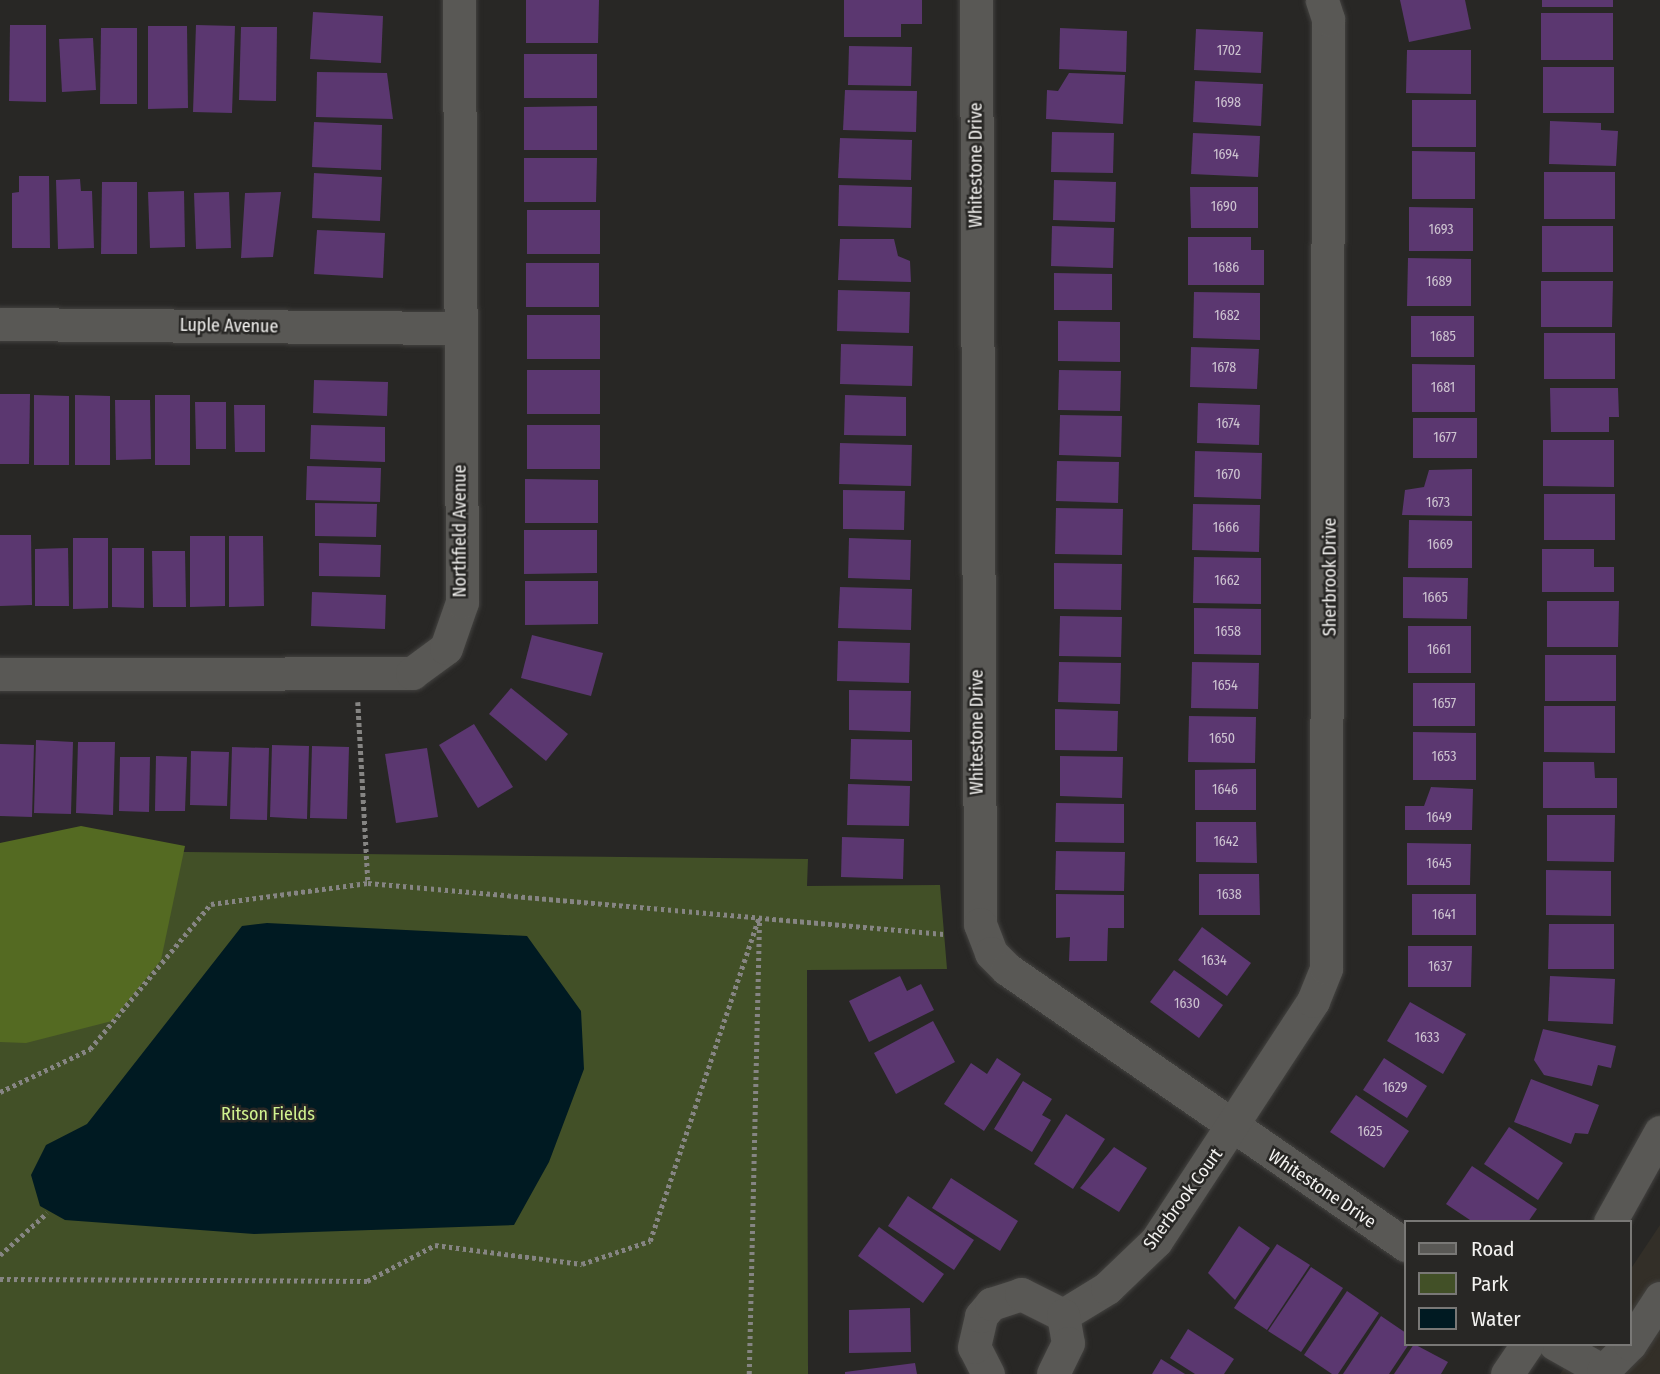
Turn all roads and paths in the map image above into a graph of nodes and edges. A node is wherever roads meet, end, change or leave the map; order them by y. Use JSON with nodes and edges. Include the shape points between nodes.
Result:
{"nodes":[{"id":1,"x":459,"y":0,"type":"edge"},
{"id":2,"x":976,"y":0,"type":"edge"},
{"id":3,"x":1322,"y":0,"type":"edge"},
{"id":4,"x":0,"y":324,"type":"edge"},
{"id":5,"x":458,"y":328,"type":"junction"},
{"id":6,"x":356,"y":673,"type":"junction"},
{"id":7,"x":0,"y":674,"type":"edge"},
{"id":8,"x":368,"y":883,"type":"junction"},
{"id":9,"x":759,"y":918,"type":"junction"},
{"id":10,"x":944,"y":934,"type":"dead end"},
{"id":11,"x":0,"y":1092,"type":"edge"},
{"id":12,"x":1233,"y":1130,"type":"junction"},
{"id":13,"x":1660,"y":1132,"type":"edge"},
{"id":14,"x":47,"y":1213,"type":"dead end"},
{"id":15,"x":1611,"y":1220,"type":"edge"},
{"id":16,"x":1404,"y":1244,"type":"edge"},
{"id":17,"x":0,"y":1255,"type":"edge"},
{"id":18,"x":0,"y":1279,"type":"edge"},
{"id":19,"x":1660,"y":1298,"type":"edge"},
{"id":20,"x":1063,"y":1315,"type":"junction"},
{"id":21,"x":1632,"y":1341,"type":"edge"},
{"id":22,"x":1526,"y":1346,"type":"edge"},
{"id":23,"x":1559,"y":1346,"type":"edge"},
{"id":24,"x":1628,"y":1346,"type":"edge"},
{"id":25,"x":749,"y":1374,"type":"edge"},
{"id":26,"x":988,"y":1374,"type":"edge"},
{"id":27,"x":1053,"y":1374,"type":"edge"},
{"id":28,"x":1507,"y":1374,"type":"edge"}],
"edges":[{"from":1,"to":5,"type":"street","name":"Northfield Avenue"},
{"from":2,"to":12,"type":"street","name":"Whitestone Drive","via":[[980,924],[991,953],[1007,969]]},
{"from":3,"to":12,"type":"street","name":"Sherbrook Drive","via":[[1328,32],[1331,932],[1313,1001]]},
{"from":4,"to":5,"type":"street","name":"Luple Avenue"},
{"from":5,"to":6,"type":"street","name":"Northfield Avenue","via":[[461,602],[446,648],[412,673]]},
{"from":6,"to":7,"type":"street","name":"Northfield Avenue"},
{"from":6,"to":8,"type":"path"},
{"from":8,"to":9,"type":"path"},
{"from":8,"to":11,"type":"path","via":[[211,904],[90,1049]]},
{"from":9,"to":10,"type":"path"},
{"from":9,"to":18,"type":"path","via":[[650,1241],[582,1264],[435,1245],[367,1281]]},
{"from":9,"to":25,"type":"path"},
{"from":12,"to":16,"type":"street","name":"Whitestone Drive"},
{"from":12,"to":20,"type":"street","name":"Sherbrook Court","via":[[1156,1241],[1107,1287]]},
{"from":13,"to":15,"type":"street"},
{"from":14,"to":17,"type":"path"},
{"from":19,"to":21,"type":"street"},
{"from":20,"to":26,"type":"street","via":[[1021,1294],[991,1304],[975,1331],[974,1347]]},
{"from":20,"to":27,"type":"street","via":[[1068,1343]]},
{"from":22,"to":28,"type":"street"},
{"from":23,"to":24,"type":"street","via":[[1603,1371]]}]}
